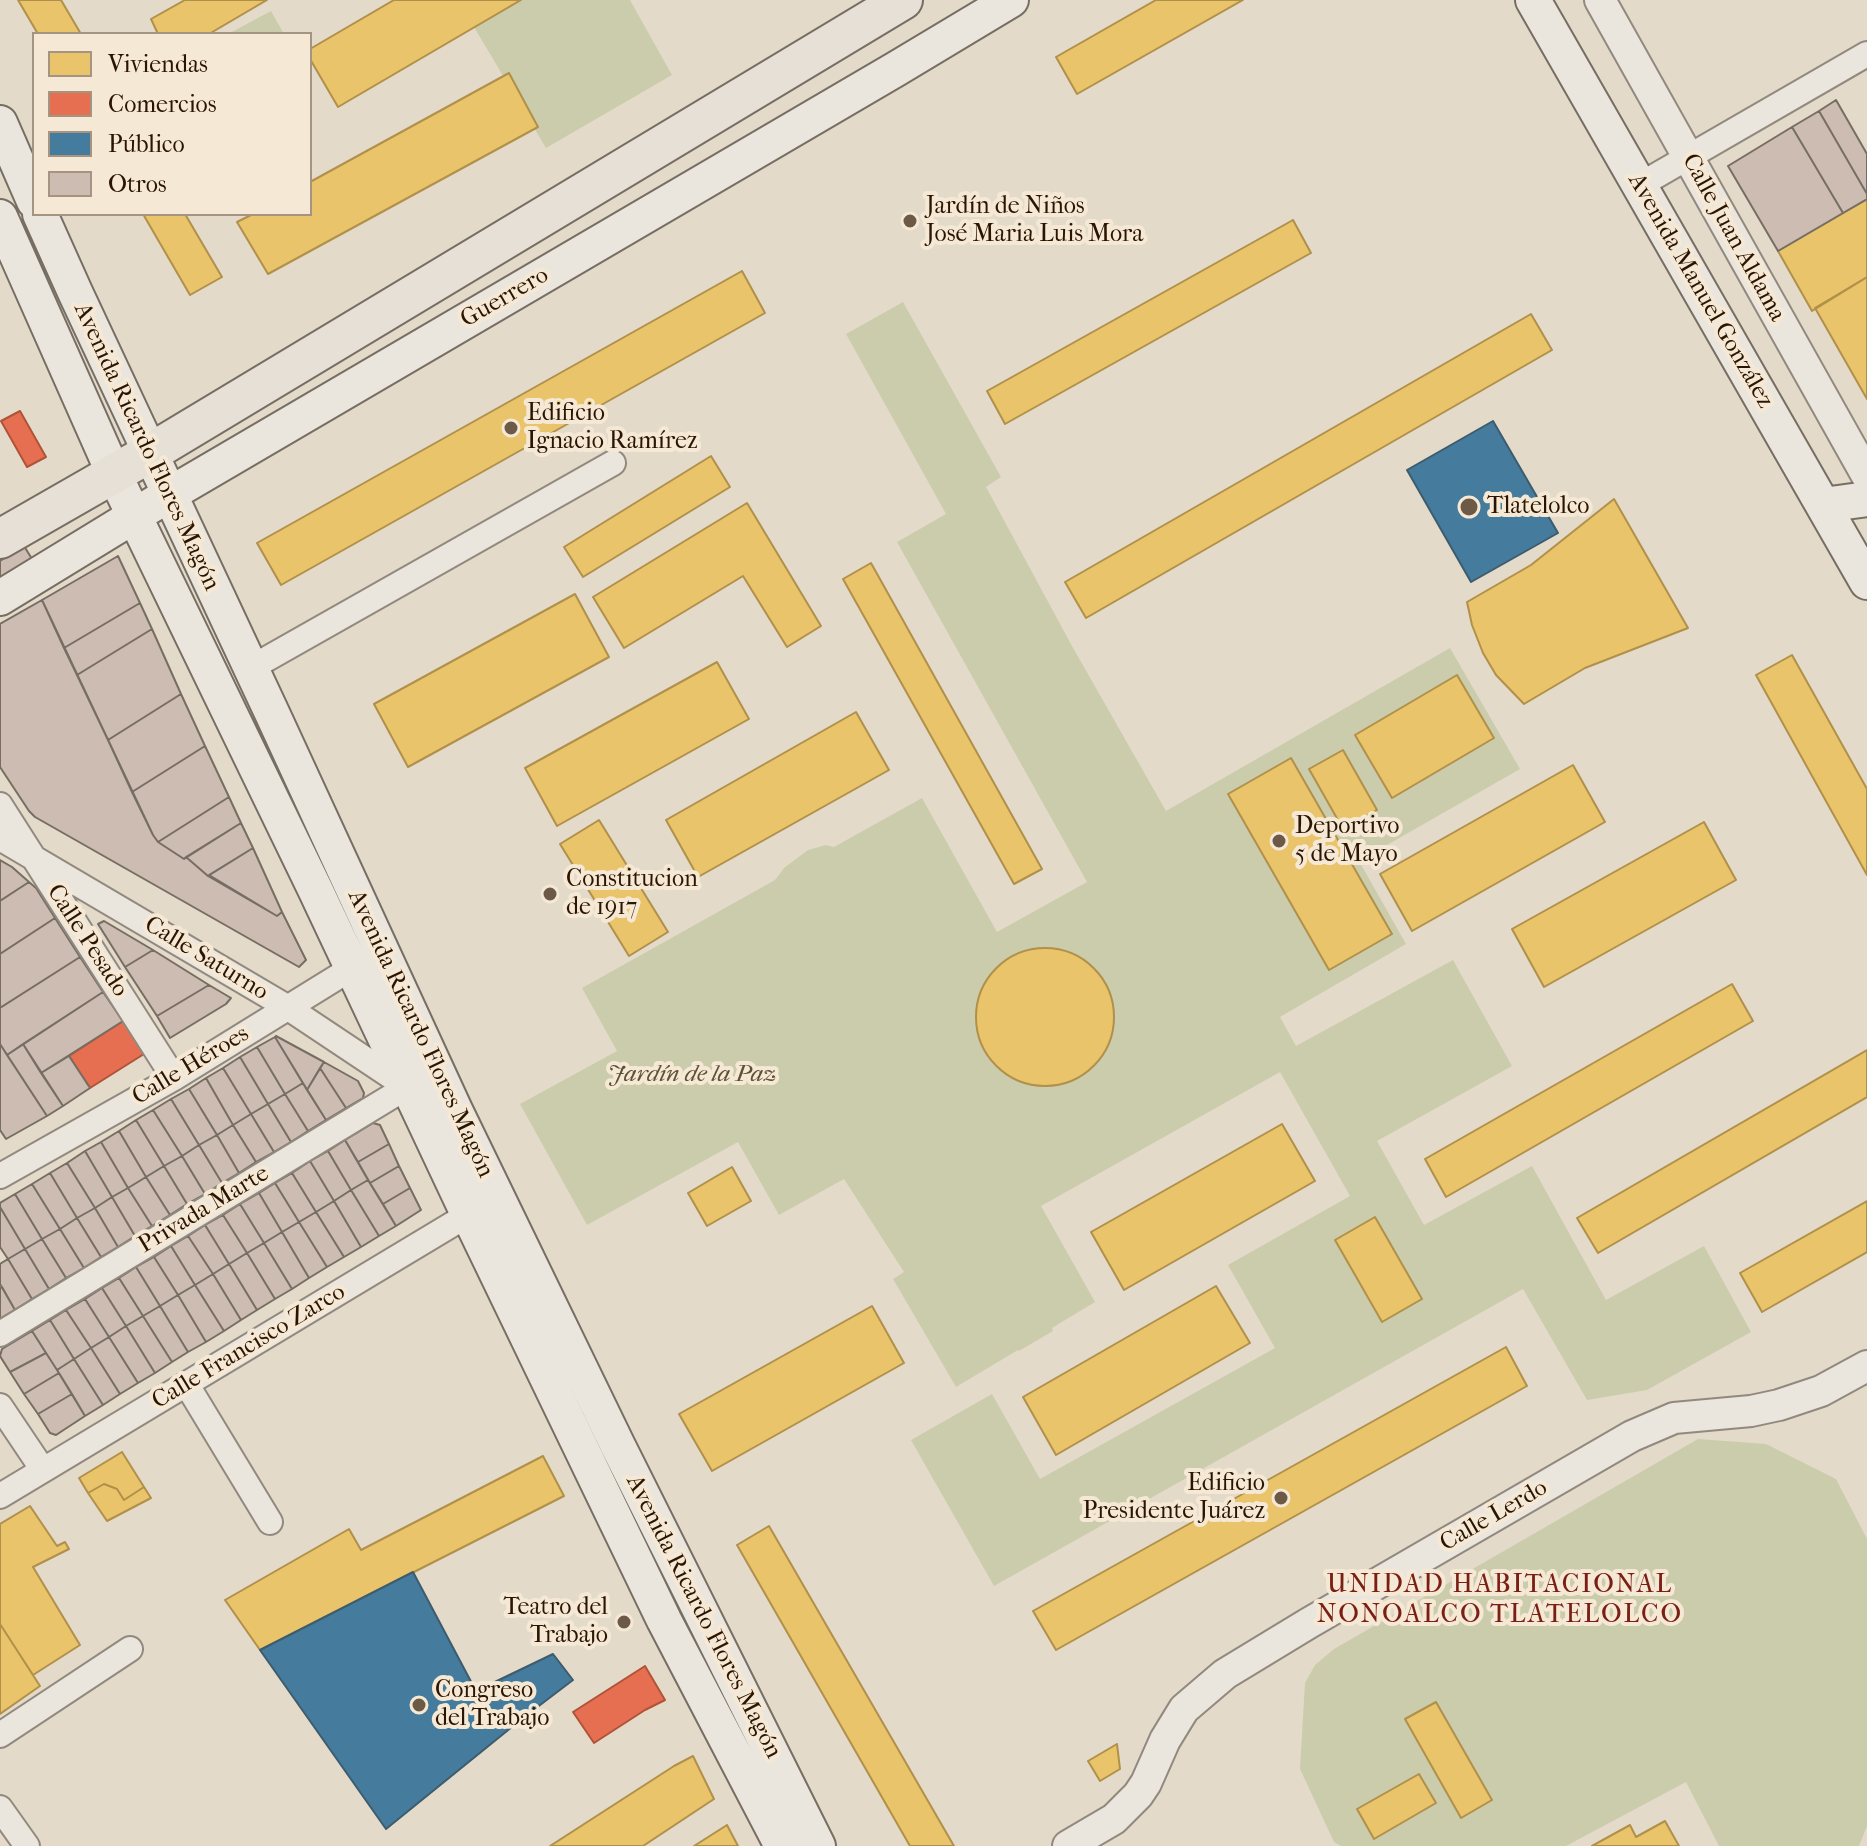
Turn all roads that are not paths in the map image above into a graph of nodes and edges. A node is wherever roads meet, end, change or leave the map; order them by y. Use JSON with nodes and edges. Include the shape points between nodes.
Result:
{"nodes":[{"id":1,"x":903,"y":0,"type":"edge"},
{"id":2,"x":1011,"y":0,"type":"edge"},
{"id":3,"x":1533,"y":0,"type":"edge"},
{"id":4,"x":1600,"y":0,"type":"edge"},
{"id":5,"x":1867,"y":54,"type":"edge"},
{"id":6,"x":0,"y":123,"type":"edge"},
{"id":7,"x":1689,"y":157,"type":"junction"},
{"id":8,"x":1640,"y":185,"type":"junction"},
{"id":9,"x":32,"y":196,"type":"edge"},
{"id":10,"x":41,"y":216,"type":"edge"},
{"id":11,"x":0,"y":217,"type":"edge"},
{"id":12,"x":150,"y":453,"type":"junction"},
{"id":13,"x":613,"y":463,"type":"dead end"},
{"id":14,"x":114,"y":474,"type":"junction"},
{"id":15,"x":1867,"y":476,"type":"edge"},
{"id":16,"x":170,"y":494,"type":"junction"},
{"id":17,"x":1867,"y":499,"type":"edge"},
{"id":18,"x":1823,"y":505,"type":"junction"},
{"id":19,"x":134,"y":515,"type":"junction"},
{"id":20,"x":0,"y":539,"type":"edge"},
{"id":21,"x":203,"y":569,"type":"junction"},
{"id":22,"x":165,"y":578,"type":"junction"},
{"id":23,"x":1867,"y":582,"type":"edge"},
{"id":24,"x":0,"y":598,"type":"edge"},
{"id":25,"x":249,"y":669,"type":"junction"},
{"id":26,"x":0,"y":805,"type":"edge"},
{"id":27,"x":0,"y":838,"type":"edge"},
{"id":28,"x":33,"y":857,"type":"junction"},
{"id":29,"x":366,"y":959,"type":"junction"},
{"id":30,"x":287,"y":1007,"type":"junction"},
{"id":31,"x":174,"y":1078,"type":"junction"},
{"id":32,"x":407,"y":1087,"type":"junction"},
{"id":33,"x":0,"y":1176,"type":"edge"},
{"id":34,"x":497,"y":1197,"type":"junction"},
{"id":35,"x":469,"y":1216,"type":"junction"},
{"id":36,"x":0,"y":1334,"type":"edge"},
{"id":37,"x":1867,"y":1366,"type":"edge"},
{"id":38,"x":187,"y":1385,"type":"junction"},
{"id":39,"x":0,"y":1406,"type":"edge"},
{"id":40,"x":43,"y":1470,"type":"junction"},
{"id":41,"x":0,"y":1496,"type":"edge"},
{"id":42,"x":270,"y":1522,"type":"dead end"},
{"id":43,"x":130,"y":1649,"type":"dead end"},
{"id":44,"x":0,"y":1735,"type":"edge"},
{"id":45,"x":0,"y":1808,"type":"edge"},
{"id":46,"x":27,"y":1846,"type":"edge"},
{"id":47,"x":782,"y":1846,"type":"edge"},
{"id":48,"x":818,"y":1846,"type":"edge"},
{"id":49,"x":1068,"y":1846,"type":"edge"}],
"edges":[{"from":1,"to":12,"type":"main road","name":"Guerrero"},
{"from":2,"to":16,"type":"main road","name":"Guerrero"},
{"from":3,"to":8,"type":"main road","name":"Avenida Manuel González"},
{"from":4,"to":7,"type":"street","name":"Calle Juan Aldama"},
{"from":5,"to":7,"type":"street"},
{"from":6,"to":9,"type":"main road"},
{"from":7,"to":8,"type":"street"},
{"from":7,"to":15,"type":"street","name":"Calle Juan Aldama"},
{"from":8,"to":18,"type":"main road","name":"Avenida Manuel González"},
{"from":10,"to":12,"type":"main road","name":"Avenida Ricardo Flores Magón"},
{"from":11,"to":14,"type":"main road","name":"Avenida Ricardo Flores Magón"},
{"from":12,"to":14,"type":"main road","name":"Guerrero"},
{"from":12,"to":16,"type":"main road","name":"Avenida Ricardo Flores Magón"},
{"from":13,"to":25,"type":"street"},
{"from":14,"to":19,"type":"main road","name":"Avenida Ricardo Flores Magón"},
{"from":14,"to":20,"type":"main road","name":"Guerrero"},
{"from":16,"to":19,"type":"main road","name":"Guerrero"},
{"from":16,"to":21,"type":"main road","name":"Avenida Ricardo Flores Magón"},
{"from":17,"to":18,"type":"main road"},
{"from":18,"to":23,"type":"main road","name":"Avenida Manuel González"},
{"from":19,"to":22,"type":"main road","name":"Avenida Ricardo Flores Magón"},
{"from":19,"to":24,"type":"main road","name":"Guerrero"},
{"from":21,"to":22,"type":"main road","via":[[182,558]]},
{"from":21,"to":25,"type":"main road","name":"Avenida Ricardo Flores Magón"},
{"from":22,"to":29,"type":"main road","name":"Avenida Ricardo Flores Magón"},
{"from":25,"to":29,"type":"main road","name":"Avenida Ricardo Flores Magón","via":[[272,713]]},
{"from":26,"to":28,"type":"street","name":"Calle Pesado"},
{"from":27,"to":28,"type":"street","name":"Calle Saturno"},
{"from":28,"to":30,"type":"street","name":"Calle Saturno"},
{"from":28,"to":31,"type":"street","name":"Calle Pesado"},
{"from":29,"to":30,"type":"street","name":"Calle Héroes"},
{"from":29,"to":32,"type":"main road","name":"Avenida Ricardo Flores Magón"},
{"from":29,"to":34,"type":"main road","name":"Avenida Ricardo Flores Magón"},
{"from":30,"to":31,"type":"street","name":"Calle Héroes"},
{"from":30,"to":32,"type":"street","name":"Calle Saturno"},
{"from":31,"to":33,"type":"street","name":"Calle Héroes"},
{"from":32,"to":35,"type":"main road","name":"Avenida Ricardo Flores Magón"},
{"from":32,"to":36,"type":"street","name":"Privada Marte"},
{"from":34,"to":35,"type":"street","name":"Calle Francisco Zarco"},
{"from":34,"to":48,"type":"main road","name":"Avenida Ricardo Flores Magón"},
{"from":35,"to":38,"type":"street","name":"Calle Francisco Zarco"},
{"from":35,"to":47,"type":"main road","name":"Avenida Ricardo Flores Magón","via":[[664,1620]]},
{"from":37,"to":49,"type":"street","name":"Calle Lerdo","via":[[1821,1391],[1779,1405],[1674,1418],[1632,1436],[1297,1630],[1225,1674],[1184,1709],[1133,1801]]},
{"from":38,"to":40,"type":"street","name":"Calle Francisco Zarco"},
{"from":38,"to":42,"type":"street"},
{"from":39,"to":40,"type":"street"},
{"from":40,"to":41,"type":"street","name":"Calle Francisco Zarco"},
{"from":43,"to":44,"type":"street"},
{"from":45,"to":46,"type":"street"}]}
